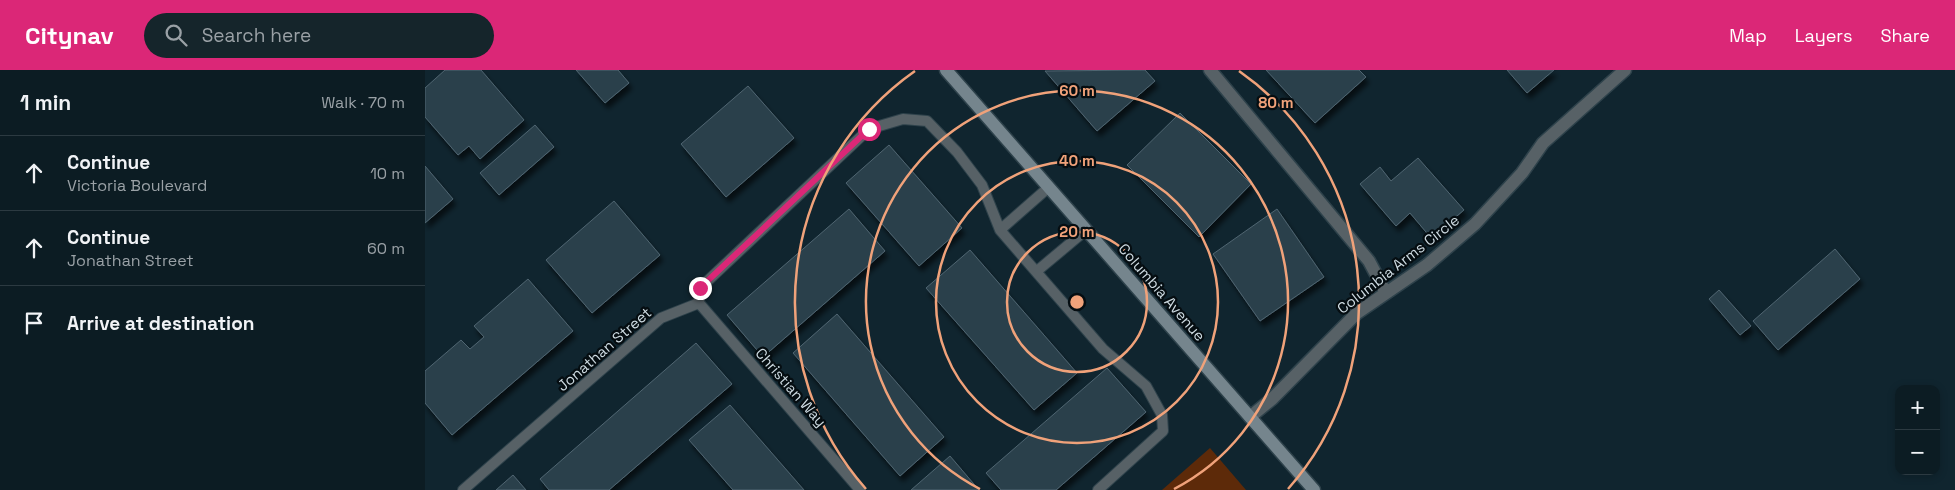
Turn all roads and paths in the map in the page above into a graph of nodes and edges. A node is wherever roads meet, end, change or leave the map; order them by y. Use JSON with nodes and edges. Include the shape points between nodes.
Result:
{"nodes":[{"id":1,"x":946,"y":70,"type":"edge"},
{"id":2,"x":1210,"y":70,"type":"edge"},
{"id":3,"x":1625,"y":70,"type":"edge"},
{"id":4,"x":1049,"y":187,"type":"junction"},
{"id":5,"x":1000,"y":230,"type":"junction"},
{"id":6,"x":1086,"y":230,"type":"junction"},
{"id":7,"x":1037,"y":271,"type":"junction"},
{"id":8,"x":1386,"y":293,"type":"junction"},
{"id":9,"x":699,"y":303,"type":"junction"},
{"id":10,"x":1250,"y":417,"type":"junction"},
{"id":11,"x":463,"y":490,"type":"edge"},
{"id":12,"x":860,"y":490,"type":"edge"},
{"id":13,"x":1098,"y":490,"type":"edge"},
{"id":14,"x":1314,"y":490,"type":"edge"}],
"edges":[{"from":1,"to":4,"type":"street","name":"Columbia Avenue"},
{"from":2,"to":8,"type":"street","via":[[1369,261]]},
{"from":3,"to":8,"type":"street","name":"Columbia Arms Circle","via":[[1543,143],[1522,173],[1475,224],[1427,265]]},
{"from":4,"to":5,"type":"lane"},
{"from":4,"to":6,"type":"street","name":"Columbia Avenue"},
{"from":5,"to":7,"type":"lane"},
{"from":5,"to":9,"type":"lane","via":[[982,185],[957,152],[927,121],[903,119],[869,129],[700,288]]},
{"from":6,"to":7,"type":"lane"},
{"from":6,"to":10,"type":"street","name":"Columbia Avenue"},
{"from":7,"to":13,"type":"lane","via":[[1103,349],[1146,386],[1163,415],[1163,430]]},
{"from":8,"to":10,"type":"street","name":"Columbia Arms Circle","via":[[1357,313]]},
{"from":9,"to":11,"type":"lane","name":"Jonathan Street","via":[[661,318]]},
{"from":9,"to":12,"type":"lane","name":"Christian Way"},
{"from":10,"to":14,"type":"street","name":"Columbia Avenue"}]}
